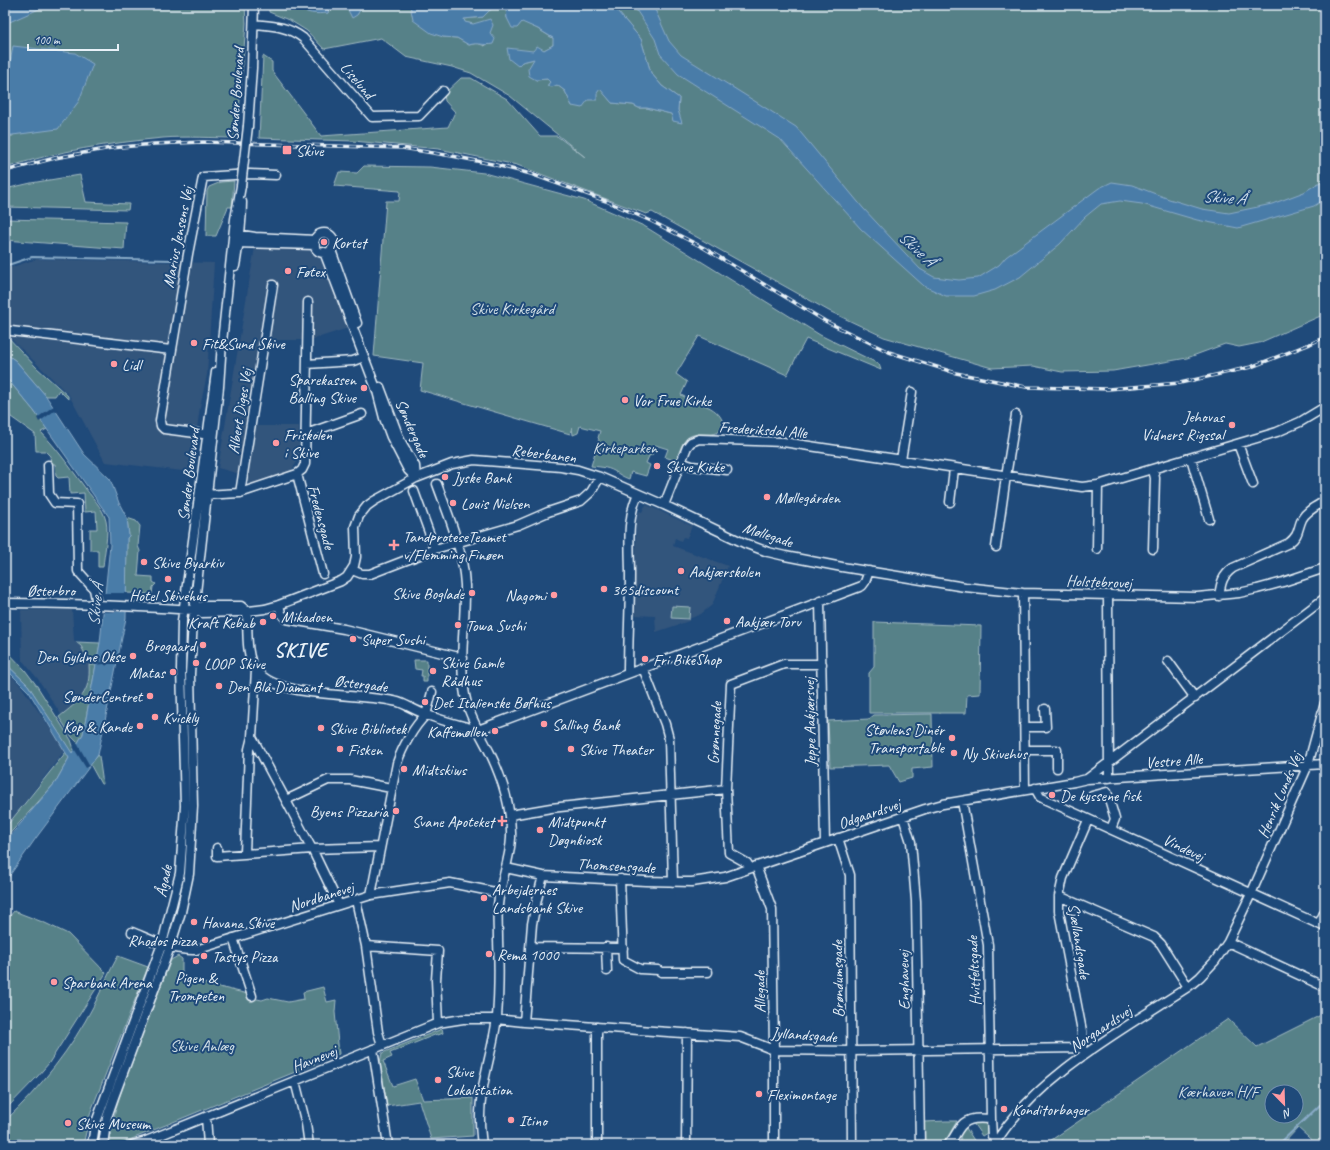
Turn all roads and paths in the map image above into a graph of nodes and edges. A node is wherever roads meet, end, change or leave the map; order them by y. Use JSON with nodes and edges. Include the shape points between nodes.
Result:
{"nodes":[{"id":1,"x":254,"y":5,"type":"edge"},
{"id":2,"x":254,"y":24,"type":"junction"},
{"id":3,"x":443,"y":91,"type":"dead end"},
{"id":4,"x":276,"y":175,"type":"dead end"},
{"id":5,"x":236,"y":239,"type":"junction"},
{"id":6,"x":315,"y":243,"type":"junction"},
{"id":7,"x":327,"y":251,"type":"junction"},
{"id":8,"x":273,"y":285,"type":"dead end"},
{"id":9,"x":308,"y":302,"type":"dead end"},
{"id":10,"x":11,"y":331,"type":"dead end"},
{"id":11,"x":171,"y":350,"type":"junction"},
{"id":12,"x":364,"y":357,"type":"junction"},
{"id":13,"x":307,"y":364,"type":"junction"},
{"id":14,"x":912,"y":392,"type":"dead end"},
{"id":15,"x":1325,"y":407,"type":"edge"},
{"id":16,"x":362,"y":414,"type":"dead end"},
{"id":17,"x":1016,"y":415,"type":"dead end"},
{"id":18,"x":306,"y":434,"type":"junction"},
{"id":19,"x":210,"y":435,"type":"junction"},
{"id":20,"x":1238,"y":444,"type":"junction"},
{"id":21,"x":1191,"y":458,"type":"junction"},
{"id":22,"x":901,"y":460,"type":"junction"},
{"id":23,"x":680,"y":462,"type":"junction"},
{"id":24,"x":48,"y":465,"type":"dead end"},
{"id":25,"x":954,"y":468,"type":"junction"},
{"id":26,"x":727,"y":470,"type":"dead end"},
{"id":27,"x":1153,"y":470,"type":"junction"},
{"id":28,"x":297,"y":474,"type":"junction"},
{"id":29,"x":1006,"y":476,"type":"junction"},
{"id":30,"x":600,"y":477,"type":"junction"},
{"id":31,"x":416,"y":478,"type":"junction"},
{"id":32,"x":437,"y":484,"type":"dead end"},
{"id":33,"x":1253,"y":484,"type":"dead end"},
{"id":34,"x":1098,"y":486,"type":"junction"},
{"id":35,"x":414,"y":491,"type":"dead end"},
{"id":36,"x":240,"y":494,"type":"junction"},
{"id":37,"x":638,"y":494,"type":"junction"},
{"id":38,"x":204,"y":495,"type":"junction"},
{"id":39,"x":1325,"y":501,"type":"edge"},
{"id":40,"x":950,"y":502,"type":"dead end"},
{"id":41,"x":664,"y":505,"type":"junction"},
{"id":42,"x":1208,"y":519,"type":"dead end"},
{"id":43,"x":457,"y":542,"type":"junction"},
{"id":44,"x":996,"y":547,"type":"dead end"},
{"id":45,"x":435,"y":549,"type":"junction"},
{"id":46,"x":1097,"y":549,"type":"dead end"},
{"id":47,"x":1153,"y":549,"type":"dead end"},
{"id":48,"x":1325,"y":568,"type":"edge"},
{"id":49,"x":352,"y":570,"type":"junction"},
{"id":50,"x":869,"y":571,"type":"junction"},
{"id":51,"x":323,"y":574,"type":"dead end"},
{"id":52,"x":1024,"y":593,"type":"junction"},
{"id":53,"x":1108,"y":596,"type":"junction"},
{"id":54,"x":1219,"y":596,"type":"junction"},
{"id":55,"x":1325,"y":598,"type":"edge"},
{"id":56,"x":820,"y":601,"type":"junction"},
{"id":57,"x":5,"y":603,"type":"edge"},
{"id":58,"x":97,"y":604,"type":"junction"},
{"id":59,"x":279,"y":605,"type":"junction"},
{"id":60,"x":184,"y":609,"type":"junction"},
{"id":61,"x":193,"y":610,"type":"junction"},
{"id":62,"x":247,"y":611,"type":"junction"},
{"id":63,"x":463,"y":658,"type":"junction"},
{"id":64,"x":1168,"y":661,"type":"dead end"},
{"id":65,"x":822,"y":664,"type":"junction"},
{"id":66,"x":643,"y":668,"type":"junction"},
{"id":67,"x":256,"y":670,"type":"junction"},
{"id":68,"x":628,"y":673,"type":"junction"},
{"id":69,"x":432,"y":692,"type":"dead end"},
{"id":70,"x":1195,"y":698,"type":"junction"},
{"id":71,"x":1325,"y":703,"type":"edge"},
{"id":72,"x":1045,"y":709,"type":"dead end"},
{"id":73,"x":426,"y":715,"type":"junction"},
{"id":74,"x":1025,"y":728,"type":"junction"},
{"id":75,"x":478,"y":730,"type":"junction"},
{"id":76,"x":252,"y":737,"type":"junction"},
{"id":77,"x":1025,"y":750,"type":"junction"},
{"id":78,"x":1109,"y":762,"type":"junction"},
{"id":79,"x":1325,"y":764,"type":"edge"},
{"id":80,"x":1308,"y":765,"type":"junction"},
{"id":81,"x":1057,"y":768,"type":"dead end"},
{"id":82,"x":1109,"y":778,"type":"junction"},
{"id":83,"x":1087,"y":779,"type":"junction"},
{"id":84,"x":391,"y":788,"type":"junction"},
{"id":85,"x":1035,"y":788,"type":"junction"},
{"id":86,"x":726,"y":789,"type":"junction"},
{"id":87,"x":1025,"y":790,"type":"junction"},
{"id":88,"x":670,"y":794,"type":"junction"},
{"id":89,"x":1092,"y":796,"type":"dead end"},
{"id":90,"x":286,"y":800,"type":"junction"},
{"id":91,"x":962,"y":801,"type":"junction"},
{"id":92,"x":510,"y":815,"type":"junction"},
{"id":93,"x":903,"y":817,"type":"junction"},
{"id":94,"x":1088,"y":820,"type":"junction"},
{"id":95,"x":1111,"y":829,"type":"junction"},
{"id":96,"x":838,"y":838,"type":"junction"},
{"id":97,"x":825,"y":843,"type":"junction"},
{"id":98,"x":380,"y":847,"type":"junction"},
{"id":99,"x":217,"y":848,"type":"dead end"},
{"id":100,"x":312,"y":849,"type":"junction"},
{"id":101,"x":245,"y":853,"type":"junction"},
{"id":102,"x":753,"y":867,"type":"junction"},
{"id":103,"x":506,"y":868,"type":"junction"},
{"id":104,"x":543,"y":876,"type":"junction"},
{"id":105,"x":725,"y":877,"type":"joint"},
{"id":106,"x":620,"y":879,"type":"junction"},
{"id":107,"x":673,"y":882,"type":"junction"},
{"id":108,"x":500,"y":893,"type":"junction"},
{"id":109,"x":1251,"y":894,"type":"junction"},
{"id":110,"x":371,"y":895,"type":"junction"},
{"id":111,"x":1059,"y":896,"type":"junction"},
{"id":112,"x":356,"y":900,"type":"junction"},
{"id":113,"x":339,"y":905,"type":"junction"},
{"id":114,"x":1325,"y":911,"type":"edge"},
{"id":115,"x":1322,"y":926,"type":"edge"},
{"id":116,"x":132,"y":932,"type":"dead end"},
{"id":117,"x":233,"y":938,"type":"junction"},
{"id":118,"x":1228,"y":942,"type":"junction"},
{"id":119,"x":162,"y":944,"type":"junction"},
{"id":120,"x":366,"y":946,"type":"junction"},
{"id":121,"x":530,"y":947,"type":"junction"},
{"id":122,"x":606,"y":947,"type":"junction"},
{"id":123,"x":623,"y":948,"type":"junction"},
{"id":124,"x":607,"y":970,"type":"dead end"},
{"id":125,"x":708,"y":972,"type":"dead end"},
{"id":126,"x":1188,"y":987,"type":"junction"},
{"id":127,"x":1325,"y":987,"type":"edge"},
{"id":128,"x":252,"y":996,"type":"dead end"},
{"id":129,"x":496,"y":1019,"type":"junction"},
{"id":130,"x":524,"y":1022,"type":"junction"},
{"id":131,"x":438,"y":1023,"type":"junction"},
{"id":132,"x":597,"y":1027,"type":"junction"},
{"id":133,"x":687,"y":1033,"type":"junction"},
{"id":134,"x":382,"y":1045,"type":"junction"},
{"id":135,"x":373,"y":1049,"type":"junction"},
{"id":136,"x":918,"y":1049,"type":"junction"},
{"id":137,"x":990,"y":1049,"type":"junction"},
{"id":138,"x":774,"y":1050,"type":"junction"},
{"id":139,"x":852,"y":1051,"type":"junction"},
{"id":140,"x":1084,"y":1051,"type":"junction"},
{"id":141,"x":295,"y":1081,"type":"junction"},
{"id":142,"x":206,"y":1117,"type":"junction"},
{"id":143,"x":991,"y":1119,"type":"junction"},
{"id":144,"x":143,"y":1143,"type":"edge"},
{"id":145,"x":995,"y":1143,"type":"edge"},
{"id":146,"x":92,"y":1145,"type":"edge"},
{"id":147,"x":103,"y":1145,"type":"edge"},
{"id":148,"x":132,"y":1145,"type":"edge"},
{"id":149,"x":208,"y":1145,"type":"edge"},
{"id":150,"x":309,"y":1145,"type":"edge"},
{"id":151,"x":388,"y":1145,"type":"edge"},
{"id":152,"x":482,"y":1145,"type":"edge"},
{"id":153,"x":597,"y":1145,"type":"edge"},
{"id":154,"x":686,"y":1145,"type":"edge"},
{"id":155,"x":774,"y":1145,"type":"edge"},
{"id":156,"x":852,"y":1145,"type":"edge"},
{"id":157,"x":920,"y":1145,"type":"edge"},
{"id":158,"x":948,"y":1145,"type":"edge"}],
"edges":[{"from":1,"to":2,"type":"street","name":"Sønder Boulevard"},
{"from":2,"to":3,"type":"street","name":"Liselund","via":[[284,27],[303,38],[372,117],[419,116]]},
{"from":2,"to":5,"type":"street","name":"Sønder Boulevard","bridge":true,"via":[[248,126],[241,186],[242,219]]},
{"from":4,"to":11,"type":"street","name":"Marius Jensens Vej","via":[[203,177]]},
{"from":5,"to":6,"type":"street"},
{"from":5,"to":19,"type":"street","name":"Sønder Boulevard","via":[[225,315],[220,382]]},
{"from":6,"to":7,"type":"street","via":[[318,250]]},
{"from":6,"to":7,"type":"street","via":[[320,234],[328,234],[334,241],[333,247]]},
{"from":7,"to":12,"type":"street","name":"Søndergade"},
{"from":7,"to":31,"type":"street","name":"Søndergade","via":[[395,429],[415,466]]},
{"from":8,"to":36,"type":"street","name":"Albert Diges Vej"},
{"from":9,"to":13,"type":"street","name":"Fredensgade"},
{"from":10,"to":11,"type":"street"},
{"from":11,"to":19,"type":"street","name":"Marius Jensens Vej","via":[[160,414],[161,426],[170,431]]},
{"from":12,"to":13,"type":"street","via":[[353,362]]},
{"from":12,"to":31,"type":"street","name":"Søndergade","via":[[394,443],[408,470]]},
{"from":13,"to":18,"type":"street","name":"Fredensgade"},
{"from":14,"to":22,"type":"street"},
{"from":15,"to":20,"type":"street","name":"Frederiksdal Alle","via":[[1278,432]]},
{"from":16,"to":18,"type":"street"},
{"from":17,"to":29,"type":"street"},
{"from":18,"to":28,"type":"street","name":"Fredensgade","via":[[304,464]]},
{"from":19,"to":38,"type":"street","name":"Sønder Boulevard"},
{"from":20,"to":21,"type":"street","name":"Frederiksdal Alle"},
{"from":20,"to":33,"type":"street"},
{"from":21,"to":27,"type":"street","name":"Frederiksdal Alle"},
{"from":21,"to":42,"type":"street"},
{"from":22,"to":23,"type":"street","name":"Frederiksdal Alle","via":[[783,442],[699,439],[691,442]]},
{"from":22,"to":25,"type":"street","name":"Frederiksdal Alle"},
{"from":23,"to":26,"type":"street"},
{"from":23,"to":41,"type":"street","name":"Frederiksdal Alle"},
{"from":24,"to":58,"type":"street","via":[[49,494],[55,503],[77,504],[78,571],[94,589]]},
{"from":25,"to":29,"type":"street","name":"Frederiksdal Alle"},
{"from":25,"to":40,"type":"street"},
{"from":27,"to":34,"type":"street","name":"Frederiksdal Alle"},
{"from":27,"to":47,"type":"street"},
{"from":28,"to":36,"type":"street"},
{"from":28,"to":51,"type":"street","name":"Fredensgade"},
{"from":29,"to":34,"type":"street","name":"Frederiksdal Alle","via":[[1066,486]]},
{"from":29,"to":44,"type":"street"},
{"from":30,"to":31,"type":"street","name":"Reberbanen","via":[[561,467],[474,460],[452,464]]},
{"from":30,"to":37,"type":"street","name":"Reberbanen"},
{"from":30,"to":43,"type":"street","via":[[591,492],[581,501],[518,525]]},
{"from":31,"to":49,"type":"street","name":"Reberbanen","via":[[372,502],[362,512],[355,527],[356,560]]},
{"from":32,"to":43,"type":"street"},
{"from":34,"to":46,"type":"street"},
{"from":35,"to":45,"type":"street"},
{"from":36,"to":38,"type":"street"},
{"from":37,"to":41,"type":"street","name":"Reberbanen"},
{"from":37,"to":68,"type":"street","via":[[630,523]]},
{"from":38,"to":60,"type":"street","name":"Sønder Boulevard"},
{"from":38,"to":61,"type":"street","name":"Sønder Boulevard"},
{"from":39,"to":54,"type":"street","via":[[1302,518],[1299,531],[1289,543],[1227,572],[1220,584]]},
{"from":41,"to":50,"type":"street","name":"Møllegade","via":[[763,550]]},
{"from":43,"to":45,"type":"street"},
{"from":43,"to":63,"type":"street","via":[[465,585]]},
{"from":45,"to":49,"type":"street","via":[[370,574]]},
{"from":48,"to":54,"type":"street","name":"Holstebrovej","via":[[1264,588]]},
{"from":49,"to":59,"type":"street","via":[[341,581]]},
{"from":50,"to":52,"type":"street","name":"Holstebrovej","via":[[965,587]]},
{"from":50,"to":56,"type":"street","via":[[862,586]]},
{"from":52,"to":53,"type":"street","name":"Holstebrovej"},
{"from":52,"to":74,"type":"street"},
{"from":53,"to":54,"type":"street","name":"Holstebrovej"},
{"from":53,"to":78,"type":"street"},
{"from":55,"to":70,"type":"street"},
{"from":56,"to":65,"type":"street","name":"Jeppe Aakjærsvej"},
{"from":56,"to":66,"type":"street"},
{"from":57,"to":58,"type":"street","name":"Østerbro"},
{"from":58,"to":60,"type":"street","name":"Østerbro"},
{"from":59,"to":62,"type":"street"},
{"from":59,"to":63,"type":"street","via":[[286,619],[344,629]]},
{"from":60,"to":61,"type":"street","name":"Østerbro"},
{"from":60,"to":119,"type":"street","name":"Ågade","via":[[181,668],[185,806],[180,873]]},
{"from":61,"to":62,"type":"street","name":"Østerbro","via":[[202,606],[241,606]]},
{"from":61,"to":119,"type":"street","name":"Ågade","via":[[190,674],[193,806],[189,874],[181,912]]},
{"from":62,"to":67,"type":"street","name":"Østergade","via":[[249,657]]},
{"from":63,"to":75,"type":"street","via":[[467,704]]},
{"from":64,"to":70,"type":"street"},
{"from":65,"to":86,"type":"street","name":"Grønnegade","via":[[784,664],[731,684]]},
{"from":65,"to":97,"type":"street","name":"Jeppe Aakjærsvej"},
{"from":66,"to":68,"type":"street"},
{"from":66,"to":88,"type":"street","via":[[669,738]]},
{"from":67,"to":73,"type":"street","name":"Østergade","via":[[274,683],[291,690],[383,699]]},
{"from":67,"to":76,"type":"street"},
{"from":68,"to":75,"type":"street"},
{"from":69,"to":73,"type":"street"},
{"from":70,"to":78,"type":"street"},
{"from":71,"to":80,"type":"street","name":"Henrik Lunds Vej"},
{"from":72,"to":74,"type":"street","via":[[1046,727]]},
{"from":73,"to":75,"type":"street","name":"Østergade"},
{"from":73,"to":84,"type":"street","via":[[400,753]]},
{"from":74,"to":77,"type":"street"},
{"from":75,"to":92,"type":"street","via":[[501,780]]},
{"from":76,"to":90,"type":"street"},
{"from":76,"to":101,"type":"street"},
{"from":77,"to":81,"type":"street","via":[[1056,750]]},
{"from":77,"to":87,"type":"street"},
{"from":78,"to":82,"type":"street"},
{"from":78,"to":83,"type":"street"},
{"from":79,"to":80,"type":"street","name":"Vestre Alle"},
{"from":80,"to":82,"type":"street","name":"Vestre Alle"},
{"from":80,"to":109,"type":"street","name":"Henrik Lunds Vej"},
{"from":82,"to":83,"type":"street","name":"Vestre Alle"},
{"from":83,"to":85,"type":"street","name":"Vestre Alle"},
{"from":84,"to":90,"type":"street","via":[[350,780],[328,780]]},
{"from":84,"to":98,"type":"street"},
{"from":85,"to":87,"type":"street","name":"Vestre Alle"},
{"from":85,"to":94,"type":"street","name":"Vindevej","via":[[1044,799]]},
{"from":86,"to":88,"type":"street"},
{"from":86,"to":102,"type":"street","name":"Grønnegade","via":[[729,853]]},
{"from":87,"to":91,"type":"street","name":"Odgaardsvej"},
{"from":88,"to":92,"type":"street"},
{"from":88,"to":107,"type":"street"},
{"from":89,"to":95,"type":"street","via":[[1107,792],[1114,819]]},
{"from":90,"to":100,"type":"street"},
{"from":91,"to":93,"type":"street","name":"Odgaardsvej","via":[[924,809]]},
{"from":91,"to":137,"type":"street","name":"Hvitfeltsgade","via":[[988,945]]},
{"from":92,"to":103,"type":"street","via":[[511,840]]},
{"from":93,"to":96,"type":"street","name":"Odgaardsvej"},
{"from":93,"to":136,"type":"street","name":"Enghavevej","via":[[911,842],[916,902]]},
{"from":94,"to":95,"type":"street","name":"Vindevej"},
{"from":94,"to":111,"type":"street","name":"Sjællandsgade","via":[[1063,878]]},
{"from":95,"to":109,"type":"street","name":"Vindevej"},
{"from":96,"to":97,"type":"street","name":"Odgaardsvej"},
{"from":96,"to":139,"type":"street","name":"Brøndumsgade","via":[[850,875]]},
{"from":97,"to":102,"type":"street","name":"Odgaardsvej"},
{"from":98,"to":100,"type":"street"},
{"from":98,"to":110,"type":"street"},
{"from":99,"to":101,"type":"street","via":[[217,856]]},
{"from":100,"to":101,"type":"street"},
{"from":100,"to":113,"type":"street"},
{"from":102,"to":105,"type":"street","name":"Odgaardsvej"},
{"from":102,"to":138,"type":"street","name":"Allegade","via":[[772,909]]},
{"from":103,"to":104,"type":"street","name":"Thomsensgade"},
{"from":103,"to":108,"type":"street"},
{"from":104,"to":106,"type":"street","name":"Thomsensgade"},
{"from":104,"to":121,"type":"street","via":[[532,924]]},
{"from":105,"to":107,"type":"street","name":"Thomsensgade"},
{"from":106,"to":107,"type":"street","name":"Thomsensgade"},
{"from":106,"to":123,"type":"street"},
{"from":108,"to":110,"type":"street","name":"Nordbanevej","via":[[450,883]]},
{"from":108,"to":129,"type":"street"},
{"from":109,"to":115,"type":"street","name":"Vindevej"},
{"from":109,"to":118,"type":"street","name":"Norgaardsvej"},
{"from":110,"to":112,"type":"street","name":"Nordbanevej"},
{"from":111,"to":126,"type":"street","via":[[1154,937]]},
{"from":111,"to":140,"type":"street","name":"Sjællandsgade","via":[[1059,911]]},
{"from":112,"to":113,"type":"street","name":"Nordbanevej"},
{"from":112,"to":120,"type":"street"},
{"from":113,"to":117,"type":"street","name":"Nordbanevej"},
{"from":114,"to":115,"type":"street"},
{"from":116,"to":119,"type":"street","name":"Nordbanevej"},
{"from":117,"to":119,"type":"street","name":"Nordbanevej","via":[[196,950],[182,950]]},
{"from":117,"to":128,"type":"street"},
{"from":118,"to":126,"type":"street","name":"Norgaardsvej","via":[[1215,961]]},
{"from":118,"to":127,"type":"street"},
{"from":119,"to":146,"type":"street","name":"Ågade","via":[[95,1125]]},
{"from":119,"to":147,"type":"street","name":"Ågade","via":[[108,1116]]},
{"from":120,"to":131,"type":"street","via":[[438,951]]},
{"from":120,"to":134,"type":"street"},
{"from":121,"to":122,"type":"street"},
{"from":121,"to":130,"type":"street"},
{"from":122,"to":123,"type":"street"},
{"from":122,"to":124,"type":"street"},
{"from":123,"to":125,"type":"street","via":[[623,960],[640,969],[661,972]]},
{"from":126,"to":140,"type":"street","name":"Norgaardsvej"},
{"from":129,"to":130,"type":"street","name":"Jyllandsgade"},
{"from":129,"to":131,"type":"street","name":"Havnevej","via":[[463,1019]]},
{"from":129,"to":152,"type":"street","via":[[483,1089],[480,1121]]},
{"from":130,"to":132,"type":"street","name":"Jyllandsgade"},
{"from":131,"to":134,"type":"street","name":"Havnevej"},
{"from":132,"to":133,"type":"street","name":"Jyllandsgade"},
{"from":132,"to":153,"type":"street"},
{"from":133,"to":138,"type":"street","name":"Jyllandsgade","via":[[740,1037]]},
{"from":133,"to":154,"type":"street"},
{"from":134,"to":135,"type":"street","name":"Havnevej"},
{"from":135,"to":141,"type":"street","name":"Havnevej"},
{"from":135,"to":151,"type":"street"},
{"from":136,"to":137,"type":"street","name":"Jyllandsgade"},
{"from":136,"to":139,"type":"street","name":"Jyllandsgade"},
{"from":136,"to":157,"type":"street","name":"Enghavevej"},
{"from":137,"to":140,"type":"street","name":"Jyllandsgade"},
{"from":137,"to":143,"type":"street","name":"Hvitfeltsgade"},
{"from":138,"to":139,"type":"street","name":"Jyllandsgade"},
{"from":138,"to":155,"type":"street","name":"Allegade"},
{"from":139,"to":156,"type":"street","name":"Brøndumsgade"},
{"from":140,"to":145,"type":"street","name":"Norgaardsvej","via":[[1045,1085],[1019,1112]]},
{"from":141,"to":142,"type":"street","name":"Havnevej"},
{"from":141,"to":150,"type":"street"},
{"from":142,"to":144,"type":"street","name":"Havnevej"},
{"from":142,"to":149,"type":"street"},
{"from":143,"to":145,"type":"street","name":"Hvitfeltsgade"},
{"from":143,"to":158,"type":"street","via":[[980,1118],[961,1125]]},
{"from":144,"to":148,"type":"street","name":"Havnevej"}]}
